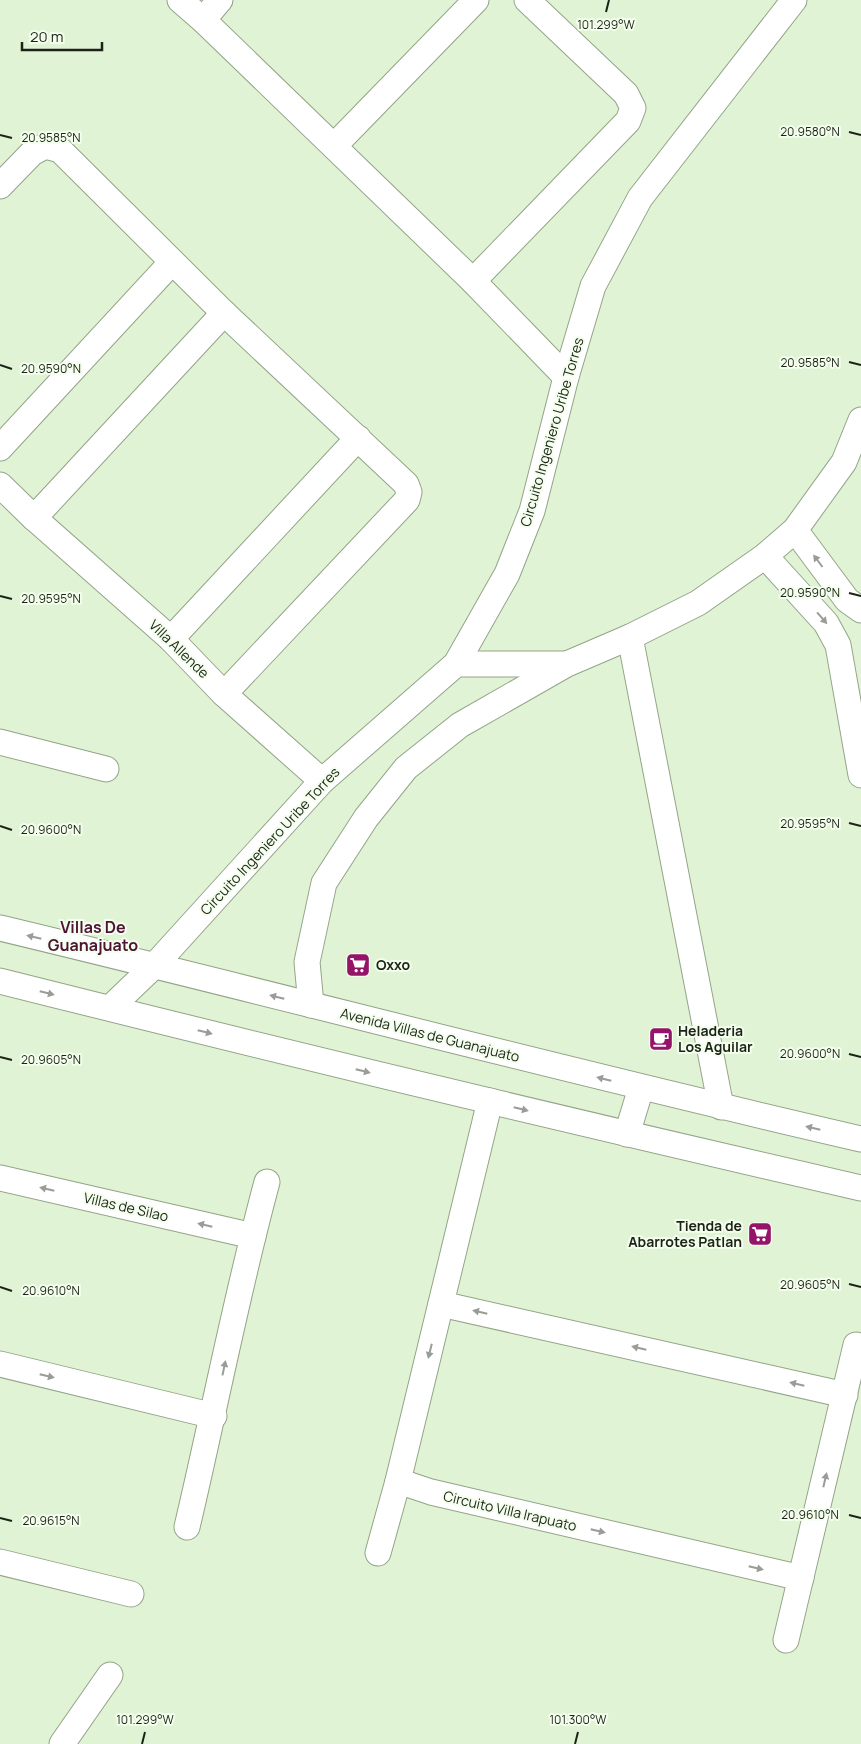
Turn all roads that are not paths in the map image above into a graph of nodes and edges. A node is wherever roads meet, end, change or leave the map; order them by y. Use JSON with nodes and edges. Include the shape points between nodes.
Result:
{"nodes":[{"id":1,"x":180,"y":0,"type":"edge"},
{"id":2,"x":220,"y":0,"type":"edge"},
{"id":3,"x":476,"y":0,"type":"edge"},
{"id":4,"x":527,"y":0,"type":"edge"},
{"id":5,"x":794,"y":0,"type":"edge"},
{"id":6,"x":203,"y":20,"type":"junction"},
{"id":7,"x":334,"y":146,"type":"junction"},
{"id":8,"x":0,"y":186,"type":"edge"},
{"id":9,"x":172,"y":262,"type":"junction"},
{"id":10,"x":473,"y":281,"type":"junction"},
{"id":11,"x":224,"y":313,"type":"junction"},
{"id":12,"x":566,"y":377,"type":"junction"},
{"id":13,"x":861,"y":420,"type":"edge"},
{"id":14,"x":358,"y":438,"type":"junction"},
{"id":15,"x":0,"y":448,"type":"edge"},
{"id":16,"x":0,"y":485,"type":"edge"},
{"id":17,"x":34,"y":518,"type":"junction"},
{"id":18,"x":795,"y":530,"type":"junction"},
{"id":19,"x":765,"y":556,"type":"junction"},
{"id":20,"x":861,"y":610,"type":"edge"},
{"id":21,"x":630,"y":637,"type":"junction"},
{"id":22,"x":171,"y":639,"type":"junction"},
{"id":23,"x":456,"y":664,"type":"junction"},
{"id":24,"x":567,"y":664,"type":"junction"},
{"id":25,"x":853,"y":689,"type":"edge"},
{"id":26,"x":224,"y":694,"type":"junction"},
{"id":27,"x":0,"y":742,"type":"edge"},
{"id":28,"x":106,"y":769,"type":"dead end"},
{"id":29,"x":861,"y":776,"type":"edge"},
{"id":30,"x":322,"y":781,"type":"junction"},
{"id":31,"x":0,"y":928,"type":"edge"},
{"id":32,"x":154,"y":965,"type":"junction"},
{"id":33,"x":0,"y":981,"type":"edge"},
{"id":34,"x":310,"y":1005,"type":"junction"},
{"id":35,"x":110,"y":1008,"type":"junction"},
{"id":36,"x":641,"y":1088,"type":"junction"},
{"id":37,"x":490,"y":1101,"type":"junction"},
{"id":38,"x":721,"y":1107,"type":"junction"},
{"id":39,"x":627,"y":1134,"type":"junction"},
{"id":40,"x":861,"y":1139,"type":"edge"},
{"id":41,"x":0,"y":1178,"type":"edge"},
{"id":42,"x":267,"y":1182,"type":"dead end"},
{"id":43,"x":861,"y":1188,"type":"edge"},
{"id":44,"x":253,"y":1236,"type":"junction"},
{"id":45,"x":441,"y":1304,"type":"junction"},
{"id":46,"x":856,"y":1345,"type":"dead end"},
{"id":47,"x":0,"y":1364,"type":"edge"},
{"id":48,"x":845,"y":1395,"type":"junction"},
{"id":49,"x":214,"y":1416,"type":"junction"},
{"id":50,"x":398,"y":1481,"type":"junction"},
{"id":51,"x":187,"y":1527,"type":"dead end"},
{"id":52,"x":378,"y":1553,"type":"dead end"},
{"id":53,"x":0,"y":1562,"type":"edge"},
{"id":54,"x":801,"y":1578,"type":"junction"},
{"id":55,"x":131,"y":1594,"type":"dead end"},
{"id":56,"x":786,"y":1640,"type":"dead end"},
{"id":57,"x":110,"y":1675,"type":"dead end"},
{"id":58,"x":62,"y":1744,"type":"edge"}],
"edges":[{"from":1,"to":6,"type":"street"},
{"from":2,"to":6,"type":"street"},
{"from":3,"to":7,"type":"street"},
{"from":4,"to":10,"type":"street","via":[[626,94],[633,108],[628,121]]},
{"from":5,"to":12,"type":"street","name":"Circuito Ingeniero Uribe Torres","via":[[640,198],[593,286]]},
{"from":6,"to":7,"type":"street"},
{"from":7,"to":10,"type":"street"},
{"from":8,"to":9,"type":"street","via":[[32,153],[45,146],[60,150]]},
{"from":9,"to":11,"type":"street"},
{"from":9,"to":15,"type":"street"},
{"from":10,"to":12,"type":"street"},
{"from":11,"to":14,"type":"street"},
{"from":11,"to":17,"type":"street"},
{"from":12,"to":23,"type":"street","name":"Circuito Ingeniero Uribe Torres","via":[[532,511],[507,574]]},
{"from":13,"to":18,"type":"street","via":[[844,462]]},
{"from":14,"to":22,"type":"street"},
{"from":14,"to":26,"type":"street","via":[[406,484],[409,492],[406,500]]},
{"from":16,"to":17,"type":"street","name":"Villa Allende"},
{"from":17,"to":22,"type":"street","name":"Villa Allende"},
{"from":18,"to":19,"type":"street"},
{"from":20,"to":18,"type":"street","one_way":true,"via":[[847,600]]},
{"from":19,"to":21,"type":"street","via":[[698,603]]},
{"from":19,"to":25,"type":"street","one_way":true,"via":[[826,623],[838,645]]},
{"from":21,"to":24,"type":"street"},
{"from":21,"to":38,"type":"street"},
{"from":22,"to":26,"type":"street","name":"Villa Allende"},
{"from":23,"to":24,"type":"street"},
{"from":23,"to":30,"type":"street","name":"Circuito Ingeniero Uribe Torres"},
{"from":24,"to":34,"type":"street","via":[[460,724],[406,768],[366,818],[324,883],[307,962]]},
{"from":25,"to":29,"type":"street"},
{"from":26,"to":30,"type":"street","name":"Villa Allende"},
{"from":27,"to":28,"type":"street"},
{"from":30,"to":32,"type":"street","name":"Circuito Ingeniero Uribe Torres"},
{"from":32,"to":31,"type":"street","name":"Avenida Villas de Guanajuato","one_way":true},
{"from":34,"to":32,"type":"street","name":"Avenida Villas de Guanajuato","one_way":true},
{"from":32,"to":35,"type":"street","name":"Circuito Ingeniero Uribe Torres"},
{"from":33,"to":35,"type":"street","one_way":true},
{"from":36,"to":34,"type":"street","name":"Avenida Villas de Guanajuato","one_way":true},
{"from":35,"to":37,"type":"street","one_way":true},
{"from":36,"to":38,"type":"street","name":"Avenida Villas de Guanajuato"},
{"from":36,"to":39,"type":"street"},
{"from":37,"to":39,"type":"street","one_way":true},
{"from":37,"to":45,"type":"street"},
{"from":40,"to":38,"type":"street","name":"Avenida Villas de Guanajuato","one_way":true},
{"from":39,"to":43,"type":"street"},
{"from":44,"to":41,"type":"street","name":"Villas de Silao","one_way":true},
{"from":42,"to":44,"type":"street"},
{"from":49,"to":44,"type":"street","one_way":true},
{"from":48,"to":45,"type":"street","one_way":true},
{"from":45,"to":50,"type":"street","one_way":true},
{"from":46,"to":48,"type":"street"},
{"from":47,"to":49,"type":"street","one_way":true},
{"from":54,"to":48,"type":"street","one_way":true},
{"from":49,"to":51,"type":"street"},
{"from":50,"to":52,"type":"street"},
{"from":50,"to":54,"type":"street","name":"Circuito Villa Irapuato","one_way":true,"via":[[431,1492]]},
{"from":53,"to":55,"type":"street"},
{"from":54,"to":56,"type":"street"},
{"from":57,"to":58,"type":"street"}]}
